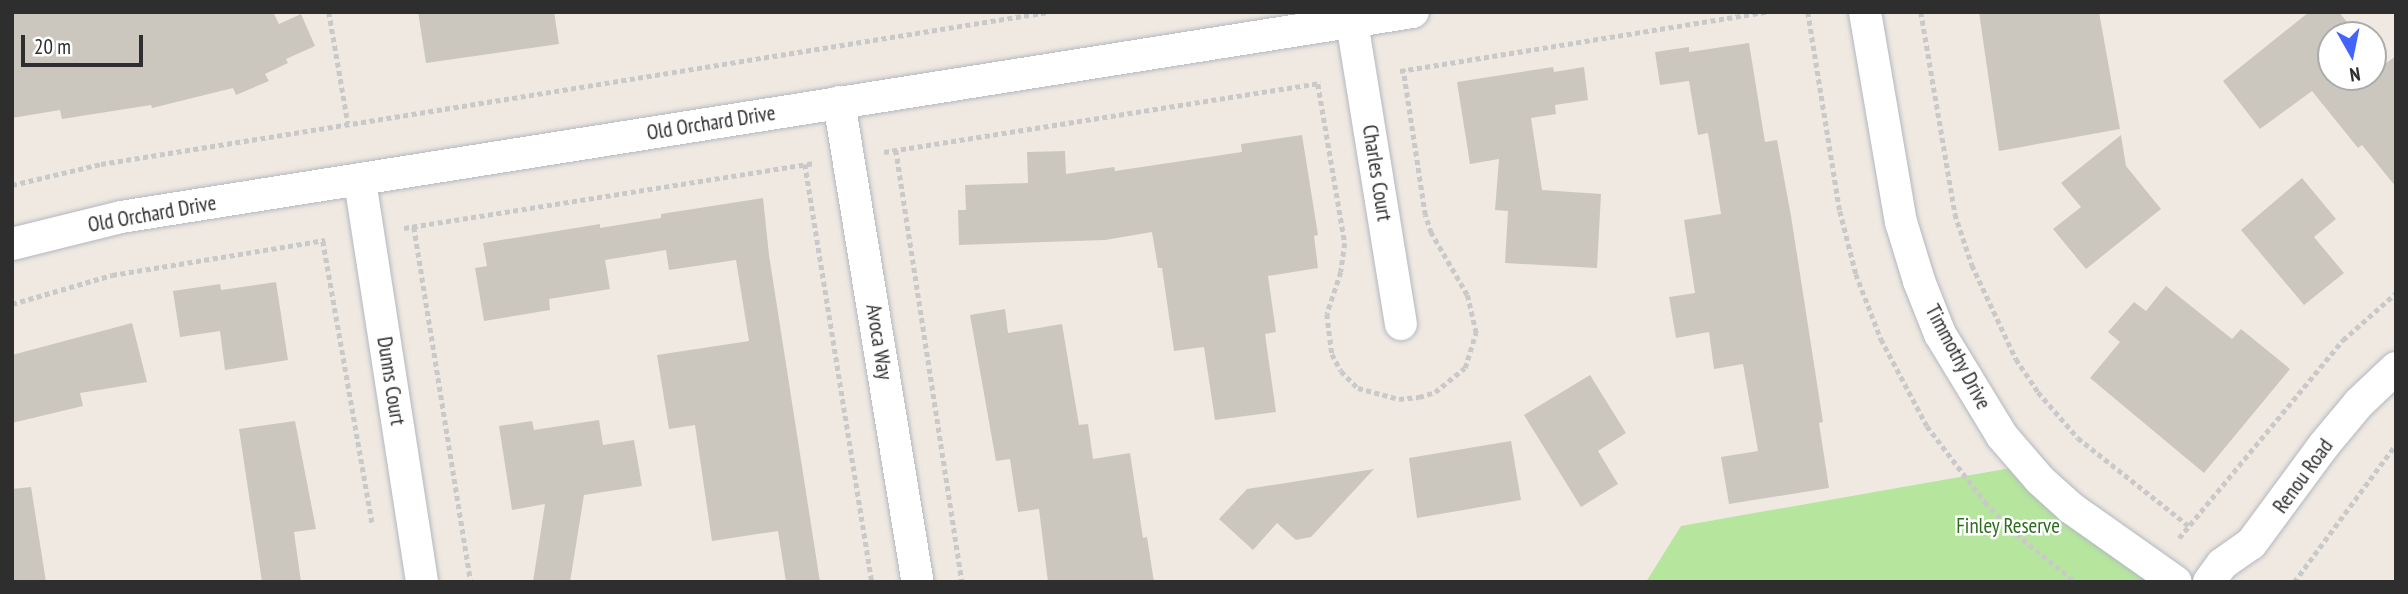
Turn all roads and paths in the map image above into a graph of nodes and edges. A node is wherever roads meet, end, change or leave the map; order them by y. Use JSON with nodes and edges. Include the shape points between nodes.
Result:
{"nodes":[{"id":1,"x":329,"y":12,"type":"edge"},
{"id":2,"x":1048,"y":12,"type":"edge"},
{"id":3,"x":1413,"y":12,"type":"edge"},
{"id":4,"x":1766,"y":12,"type":"edge"},
{"id":5,"x":1865,"y":12,"type":"edge"},
{"id":6,"x":1921,"y":12,"type":"edge"},
{"id":7,"x":1352,"y":22,"type":"junction"},
{"id":8,"x":1394,"y":72,"type":"dead end"},
{"id":9,"x":1328,"y":82,"type":"dead end"},
{"id":10,"x":839,"y":102,"type":"junction"},
{"id":11,"x":348,"y":124,"type":"junction"},
{"id":12,"x":896,"y":150,"type":"junction"},
{"id":13,"x":884,"y":152,"type":"dead end"},
{"id":14,"x":818,"y":162,"type":"dead end"},
{"id":15,"x":804,"y":164,"type":"junction"},
{"id":16,"x":360,"y":181,"type":"junction"},
{"id":17,"x":12,"y":185,"type":"edge"},
{"id":18,"x":414,"y":226,"type":"junction"},
{"id":19,"x":397,"y":229,"type":"dead end"},
{"id":20,"x":334,"y":239,"type":"dead end"},
{"id":21,"x":323,"y":241,"type":"junction"},
{"id":22,"x":12,"y":244,"type":"edge"},
{"id":23,"x":2396,"y":293,"type":"edge"},
{"id":24,"x":12,"y":304,"type":"edge"},
{"id":25,"x":1401,"y":324,"type":"dead end"},
{"id":26,"x":2396,"y":368,"type":"edge"},
{"id":27,"x":2396,"y":444,"type":"edge"},
{"id":28,"x":2189,"y":526,"type":"junction"},
{"id":29,"x":373,"y":527,"type":"dead end"},
{"id":30,"x":2177,"y":540,"type":"dead end"},
{"id":31,"x":422,"y":582,"type":"edge"},
{"id":32,"x":471,"y":582,"type":"edge"},
{"id":33,"x":872,"y":582,"type":"edge"},
{"id":34,"x":918,"y":582,"type":"edge"},
{"id":35,"x":962,"y":582,"type":"edge"},
{"id":36,"x":2176,"y":582,"type":"edge"},
{"id":37,"x":2209,"y":582,"type":"edge"},
{"id":38,"x":2294,"y":582,"type":"edge"}],
"edges":[{"from":1,"to":11,"type":"path"},
{"from":2,"to":11,"type":"path"},
{"from":3,"to":7,"type":"street","name":"Old Orchard Drive"},
{"from":4,"to":8,"type":"path"},
{"from":5,"to":36,"type":"street","name":"Timmothy Drive","via":[[1901,222],[1940,334],[2002,436],[2040,480],[2071,508]]},
{"from":6,"to":28,"type":"path","via":[[1955,214],[1972,265],[2016,359],[2078,438]]},
{"from":7,"to":10,"type":"street","name":"Old Orchard Drive"},
{"from":7,"to":25,"type":"street","name":"Charles Court"},
{"from":9,"to":12,"type":"path"},
{"from":10,"to":16,"type":"street","name":"Old Orchard Drive"},
{"from":10,"to":34,"type":"street","name":"Avoca Way"},
{"from":11,"to":17,"type":"path","via":[[101,164]]},
{"from":12,"to":13,"type":"path"},
{"from":12,"to":35,"type":"path"},
{"from":14,"to":15,"type":"path"},
{"from":15,"to":18,"type":"path"},
{"from":15,"to":33,"type":"path"},
{"from":16,"to":22,"type":"street","name":"Old Orchard Drive","via":[[121,217]]},
{"from":16,"to":31,"type":"street","name":"Dunns Court"},
{"from":18,"to":19,"type":"path"},
{"from":18,"to":32,"type":"path"},
{"from":20,"to":21,"type":"path"},
{"from":21,"to":24,"type":"path","via":[[112,275]]},
{"from":21,"to":29,"type":"path"},
{"from":23,"to":28,"type":"path","via":[[2343,340]]},
{"from":26,"to":37,"type":"street","name":"Renou Road","via":[[2324,445],[2251,544],[2222,564]]},
{"from":27,"to":38,"type":"path"},
{"from":28,"to":30,"type":"path"}]}
